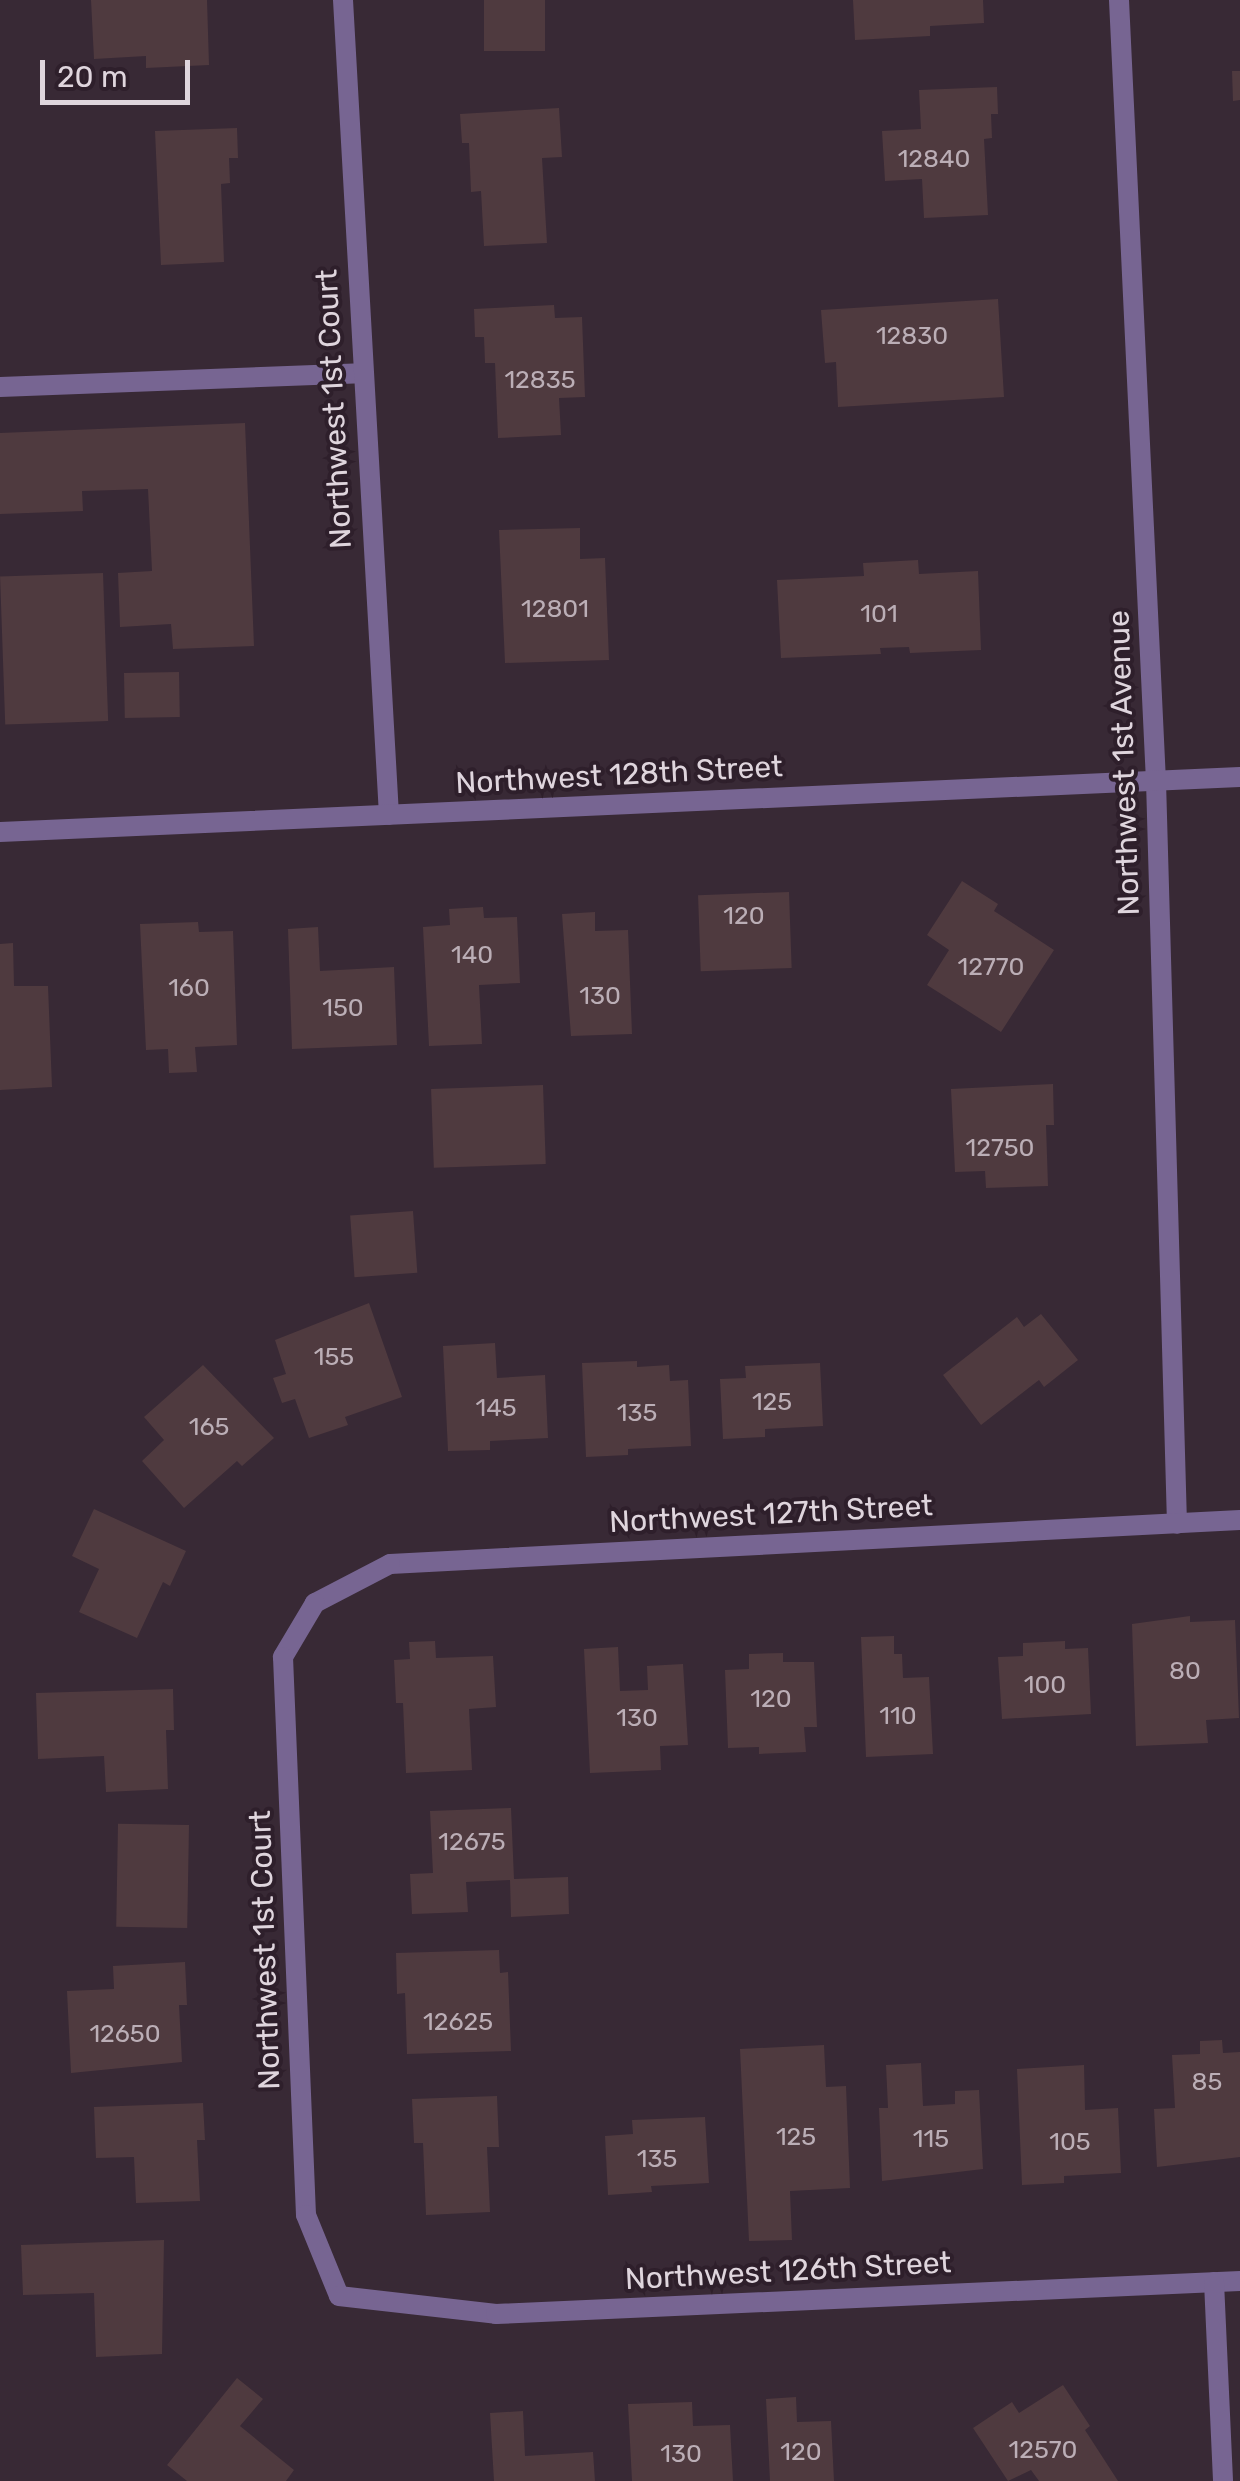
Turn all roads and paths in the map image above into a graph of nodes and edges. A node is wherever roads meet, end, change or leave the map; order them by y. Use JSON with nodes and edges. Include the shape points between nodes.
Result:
{"nodes":[{"id":1,"x":344,"y":0,"type":"edge"},
{"id":2,"x":1119,"y":0,"type":"edge"},
{"id":3,"x":361,"y":373,"type":"junction"},
{"id":4,"x":0,"y":388,"type":"edge"},
{"id":5,"x":1240,"y":776,"type":"edge"},
{"id":6,"x":1156,"y":781,"type":"junction"},
{"id":7,"x":389,"y":815,"type":"junction"},
{"id":8,"x":0,"y":832,"type":"edge"},
{"id":9,"x":1240,"y":1520,"type":"edge"},
{"id":10,"x":1177,"y":1524,"type":"junction"},
{"id":11,"x":314,"y":1604,"type":"joint"},
{"id":12,"x":1240,"y":2281,"type":"edge"},
{"id":13,"x":1214,"y":2282,"type":"junction"},
{"id":14,"x":339,"y":2296,"type":"joint"},
{"id":15,"x":1224,"y":2481,"type":"edge"}],
"edges":[{"from":1,"to":3,"type":"street","name":"Northwest 1st Court"},
{"from":2,"to":6,"type":"street","name":"Northwest 1st Avenue"},
{"from":3,"to":4,"type":"street"},
{"from":3,"to":7,"type":"street","name":"Northwest 1st Court"},
{"from":5,"to":6,"type":"street","name":"Northwest 128th Street"},
{"from":6,"to":7,"type":"street","name":"Northwest 128th Street"},
{"from":6,"to":10,"type":"street","name":"Northwest 1st Avenue"},
{"from":7,"to":8,"type":"street","name":"Northwest 128th Street"},
{"from":9,"to":10,"type":"street","name":"Northwest 127th Street"},
{"from":10,"to":11,"type":"street","name":"Northwest 127th Street","via":[[390,1564]]},
{"from":11,"to":14,"type":"street","name":"Northwest 1st Court","via":[[283,1656],[306,2216]]},
{"from":12,"to":13,"type":"street","name":"Northwest 126th Street"},
{"from":13,"to":14,"type":"street","name":"Northwest 126th Street","via":[[496,2314]]},
{"from":13,"to":15,"type":"street"}]}
